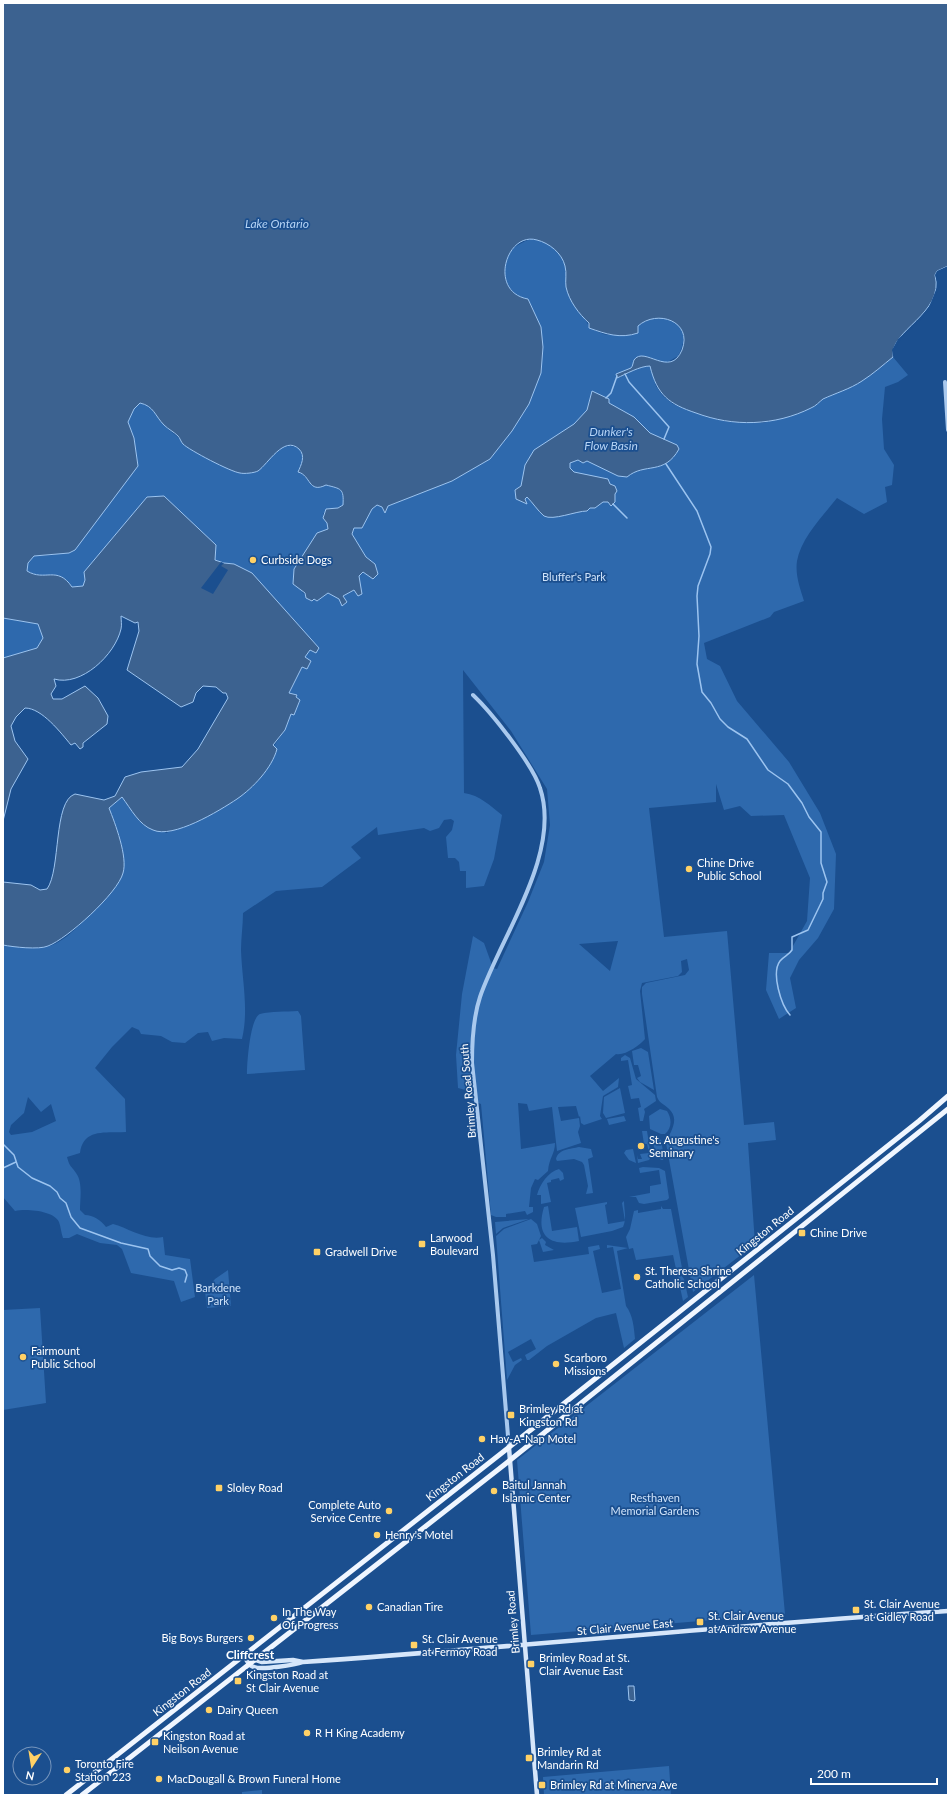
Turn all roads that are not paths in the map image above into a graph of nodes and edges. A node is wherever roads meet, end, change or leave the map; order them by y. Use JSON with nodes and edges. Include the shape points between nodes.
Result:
{"nodes":[{"id":1,"x":945,"y":382,"type":"dead end"},
{"id":2,"x":948,"y":430,"type":"edge"},
{"id":3,"x":473,"y":695,"type":"dead end"},
{"id":4,"x":948,"y":1096,"type":"edge"},
{"id":5,"x":948,"y":1109,"type":"edge"},
{"id":6,"x":509,"y":1448,"type":"junction"},
{"id":7,"x":509,"y":1460,"type":"junction"},
{"id":8,"x":948,"y":1610,"type":"edge"},
{"id":9,"x":524,"y":1645,"type":"junction"},
{"id":10,"x":244,"y":1656,"type":"junction"},
{"id":11,"x":255,"y":1659,"type":"junction"},
{"id":12,"x":304,"y":1662,"type":"junction"},
{"id":13,"x":249,"y":1664,"type":"junction"},
{"id":14,"x":66,"y":1795,"type":"edge"},
{"id":15,"x":82,"y":1795,"type":"edge"},
{"id":16,"x":537,"y":1795,"type":"edge"}],
"edges":[{"from":1,"to":2,"type":"street"},
{"from":3,"to":6,"type":"street","name":"Brimley Road South","via":[[537,778],[545,818],[541,848],[533,875],[483,990],[473,1031],[472,1063],[493,1255]]},
{"from":4,"to":6,"type":"main road","name":"Kingston Road","via":[[919,1122]]},
{"from":5,"to":7,"type":"main road","name":"Kingston Road"},
{"from":6,"to":7,"type":"main road","name":"Brimley Road"},
{"from":6,"to":10,"type":"main road","name":"Kingston Road"},
{"from":7,"to":9,"type":"main road","name":"Brimley Road"},
{"from":7,"to":11,"type":"main road","name":"Kingston Road"},
{"from":8,"to":9,"type":"main road","name":"St Clair Avenue East","via":[[845,1616]]},
{"from":9,"to":12,"type":"main road","name":"St Clair Avenue East"},
{"from":9,"to":16,"type":"main road","name":"Brimley Road"},
{"from":10,"to":11,"type":"main road","name":"St Clair Avenue East"},
{"from":10,"to":13,"type":"main road"},
{"from":10,"to":14,"type":"main road","name":"Kingston Road"},
{"from":11,"to":12,"type":"main road","name":"St Clair Avenue East","via":[[262,1662]]},
{"from":11,"to":13,"type":"main road","name":"Kingston Road"},
{"from":12,"to":13,"type":"main road","name":"St Clair Avenue East","via":[[255,1668]]},
{"from":13,"to":15,"type":"main road","name":"Kingston Road"}]}
